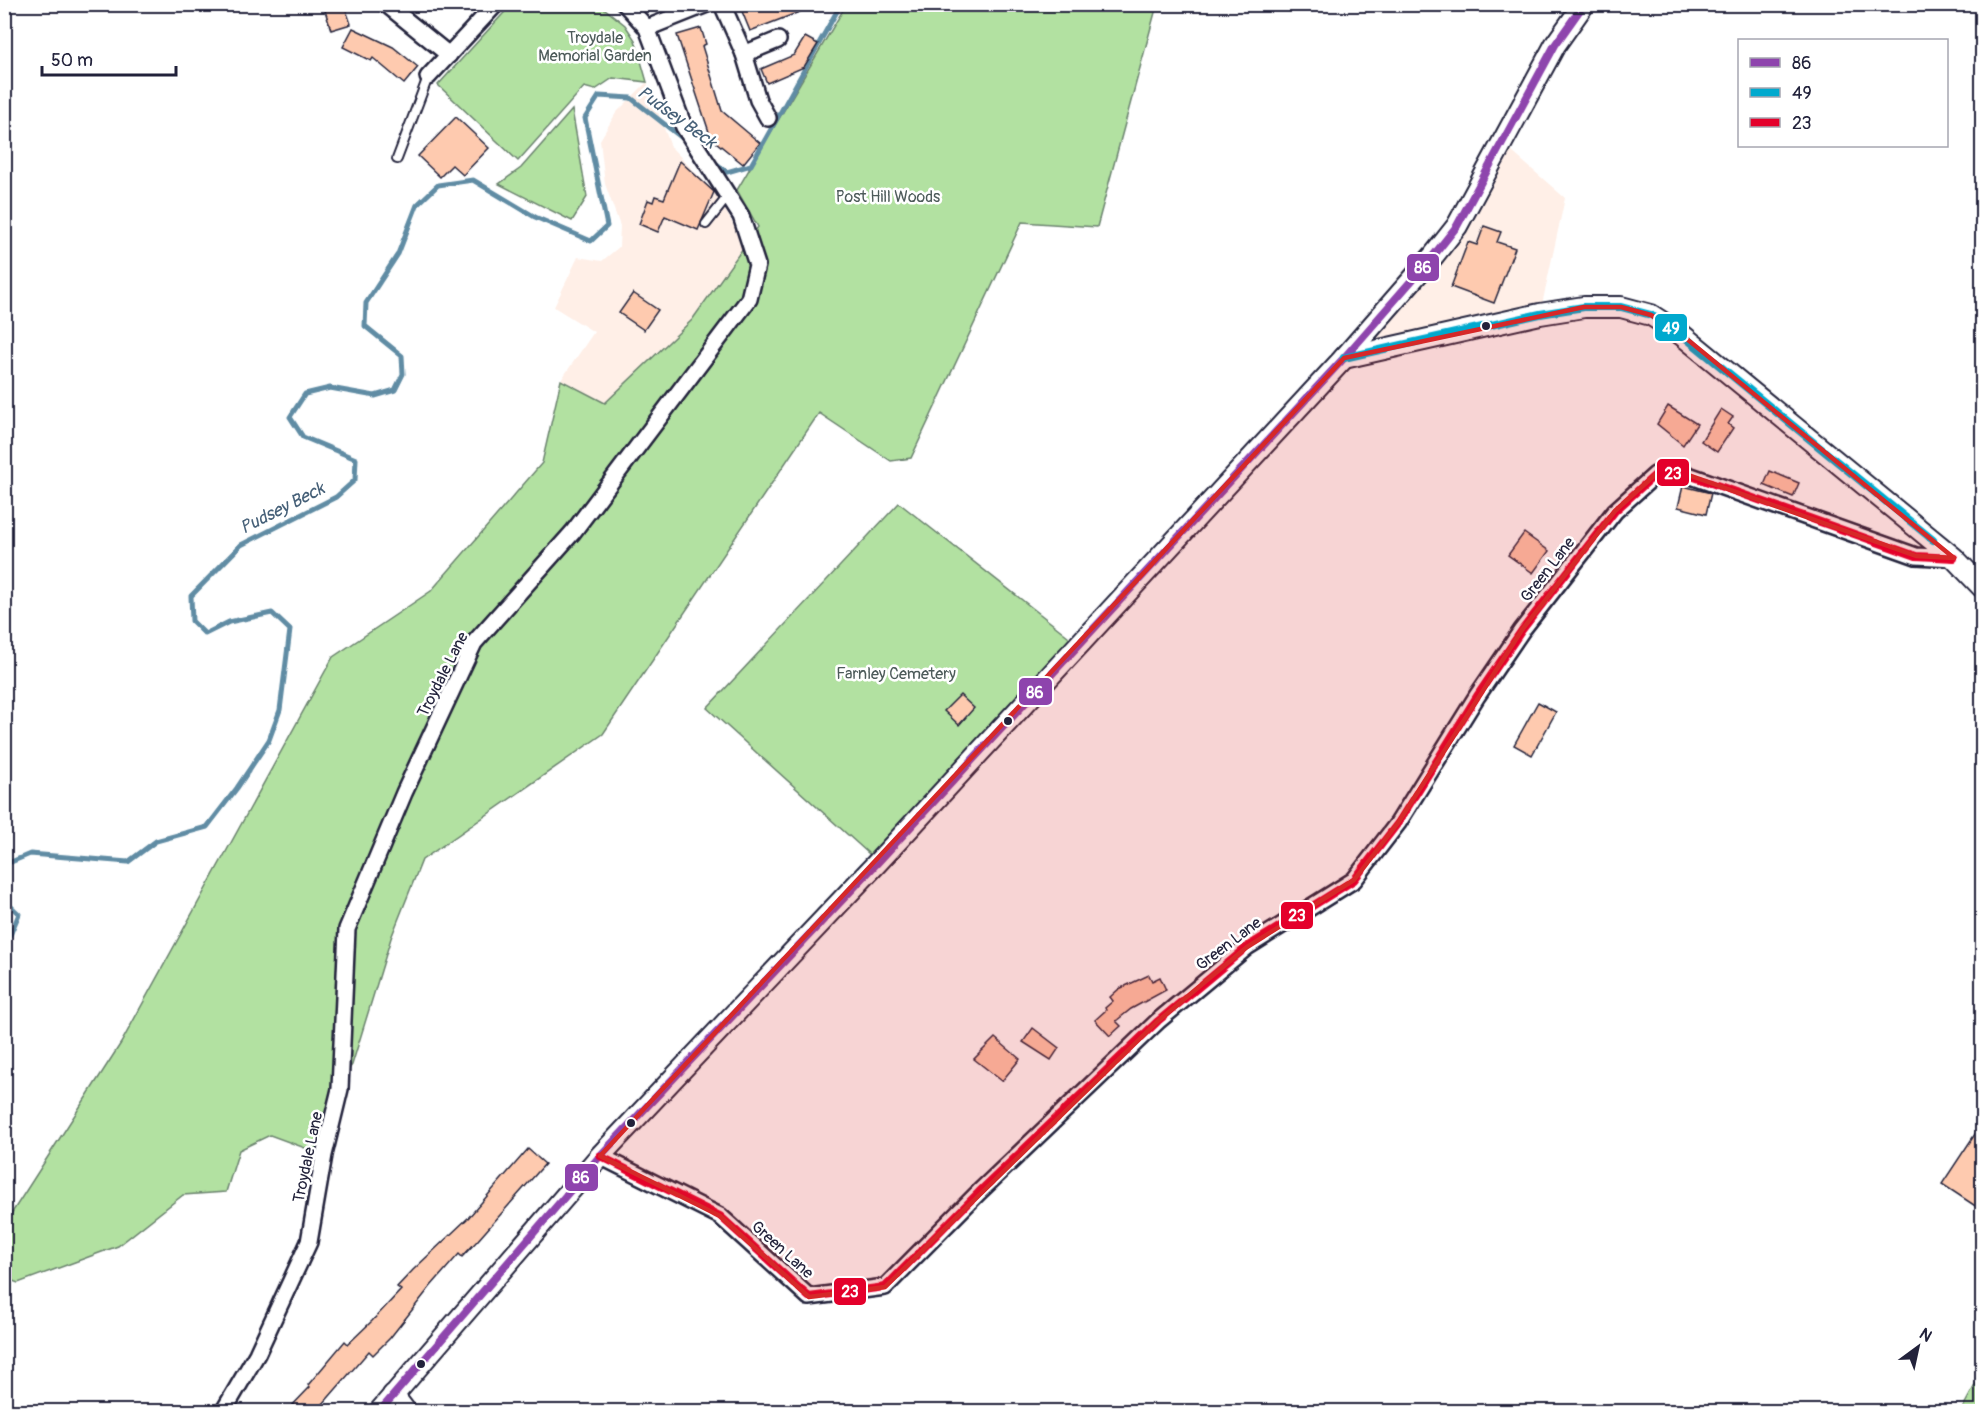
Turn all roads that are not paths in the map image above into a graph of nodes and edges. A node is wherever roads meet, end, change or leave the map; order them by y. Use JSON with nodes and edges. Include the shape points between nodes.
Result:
{"nodes":[{"id":1,"x":386,"y":4,"type":"edge"},
{"id":2,"x":496,"y":4,"type":"edge"},
{"id":3,"x":625,"y":4,"type":"edge"},
{"id":4,"x":707,"y":4,"type":"edge"},
{"id":5,"x":722,"y":4,"type":"edge"},
{"id":6,"x":1584,"y":4,"type":"edge"},
{"id":7,"x":647,"y":28,"type":"junction"},
{"id":8,"x":778,"y":40,"type":"dead end"},
{"id":9,"x":744,"y":54,"type":"junction"},
{"id":10,"x":449,"y":55,"type":"junction"},
{"id":11,"x":429,"y":77,"type":"joint"},
{"id":12,"x":768,"y":118,"type":"dead end"},
{"id":13,"x":397,"y":159,"type":"dead end"},
{"id":14,"x":726,"y":190,"type":"junction"},
{"id":15,"x":706,"y":224,"type":"dead end"},
{"id":16,"x":1344,"y":358,"type":"junction"},
{"id":17,"x":1954,"y":558,"type":"junction"},
{"id":18,"x":1983,"y":586,"type":"edge"},
{"id":19,"x":600,"y":1156,"type":"junction"},
{"id":20,"x":393,"y":1395,"type":"junction"},
{"id":21,"x":223,"y":1412,"type":"edge"},
{"id":22,"x":379,"y":1412,"type":"edge"},
{"id":23,"x":406,"y":1412,"type":"edge"}],
"edges":[{"from":1,"to":10,"type":"street"},
{"from":2,"to":10,"type":"street"},
{"from":3,"to":7,"type":"street","name":"Troydale Lane"},
{"from":4,"to":7,"type":"street"},
{"from":5,"to":9,"type":"street"},
{"from":6,"to":16,"type":"street","via":[[1555,45],[1457,226]]},
{"from":7,"to":14,"type":"street","name":"Troydale Lane","via":[[684,127]]},
{"from":8,"to":9,"type":"street"},
{"from":9,"to":12,"type":"street","via":[[758,100]]},
{"from":10,"to":11,"type":"street"},
{"from":11,"to":13,"type":"lane"},
{"from":14,"to":15,"type":"lane"},
{"from":14,"to":21,"type":"street","name":"Troydale Lane","via":[[741,216],[757,266],[749,299],[573,532],[474,644],[404,793],[347,929],[340,1089],[309,1242],[257,1354]]},
{"from":16,"to":17,"type":"street","via":[[1584,307],[1621,308],[1651,315],[1682,335]]},
{"from":16,"to":19,"type":"street"},
{"from":17,"to":18,"type":"street"},
{"from":17,"to":19,"type":"street","name":"Green Lane","via":[[1916,556],[1680,472],[1655,475],[1615,511],[1522,630],[1398,823],[1354,880],[1247,947],[1158,1021],[979,1191],[885,1287],[809,1297],[720,1216]]},
{"from":19,"to":20,"type":"street"},
{"from":20,"to":22,"type":"street"},
{"from":20,"to":23,"type":"street"}]}
